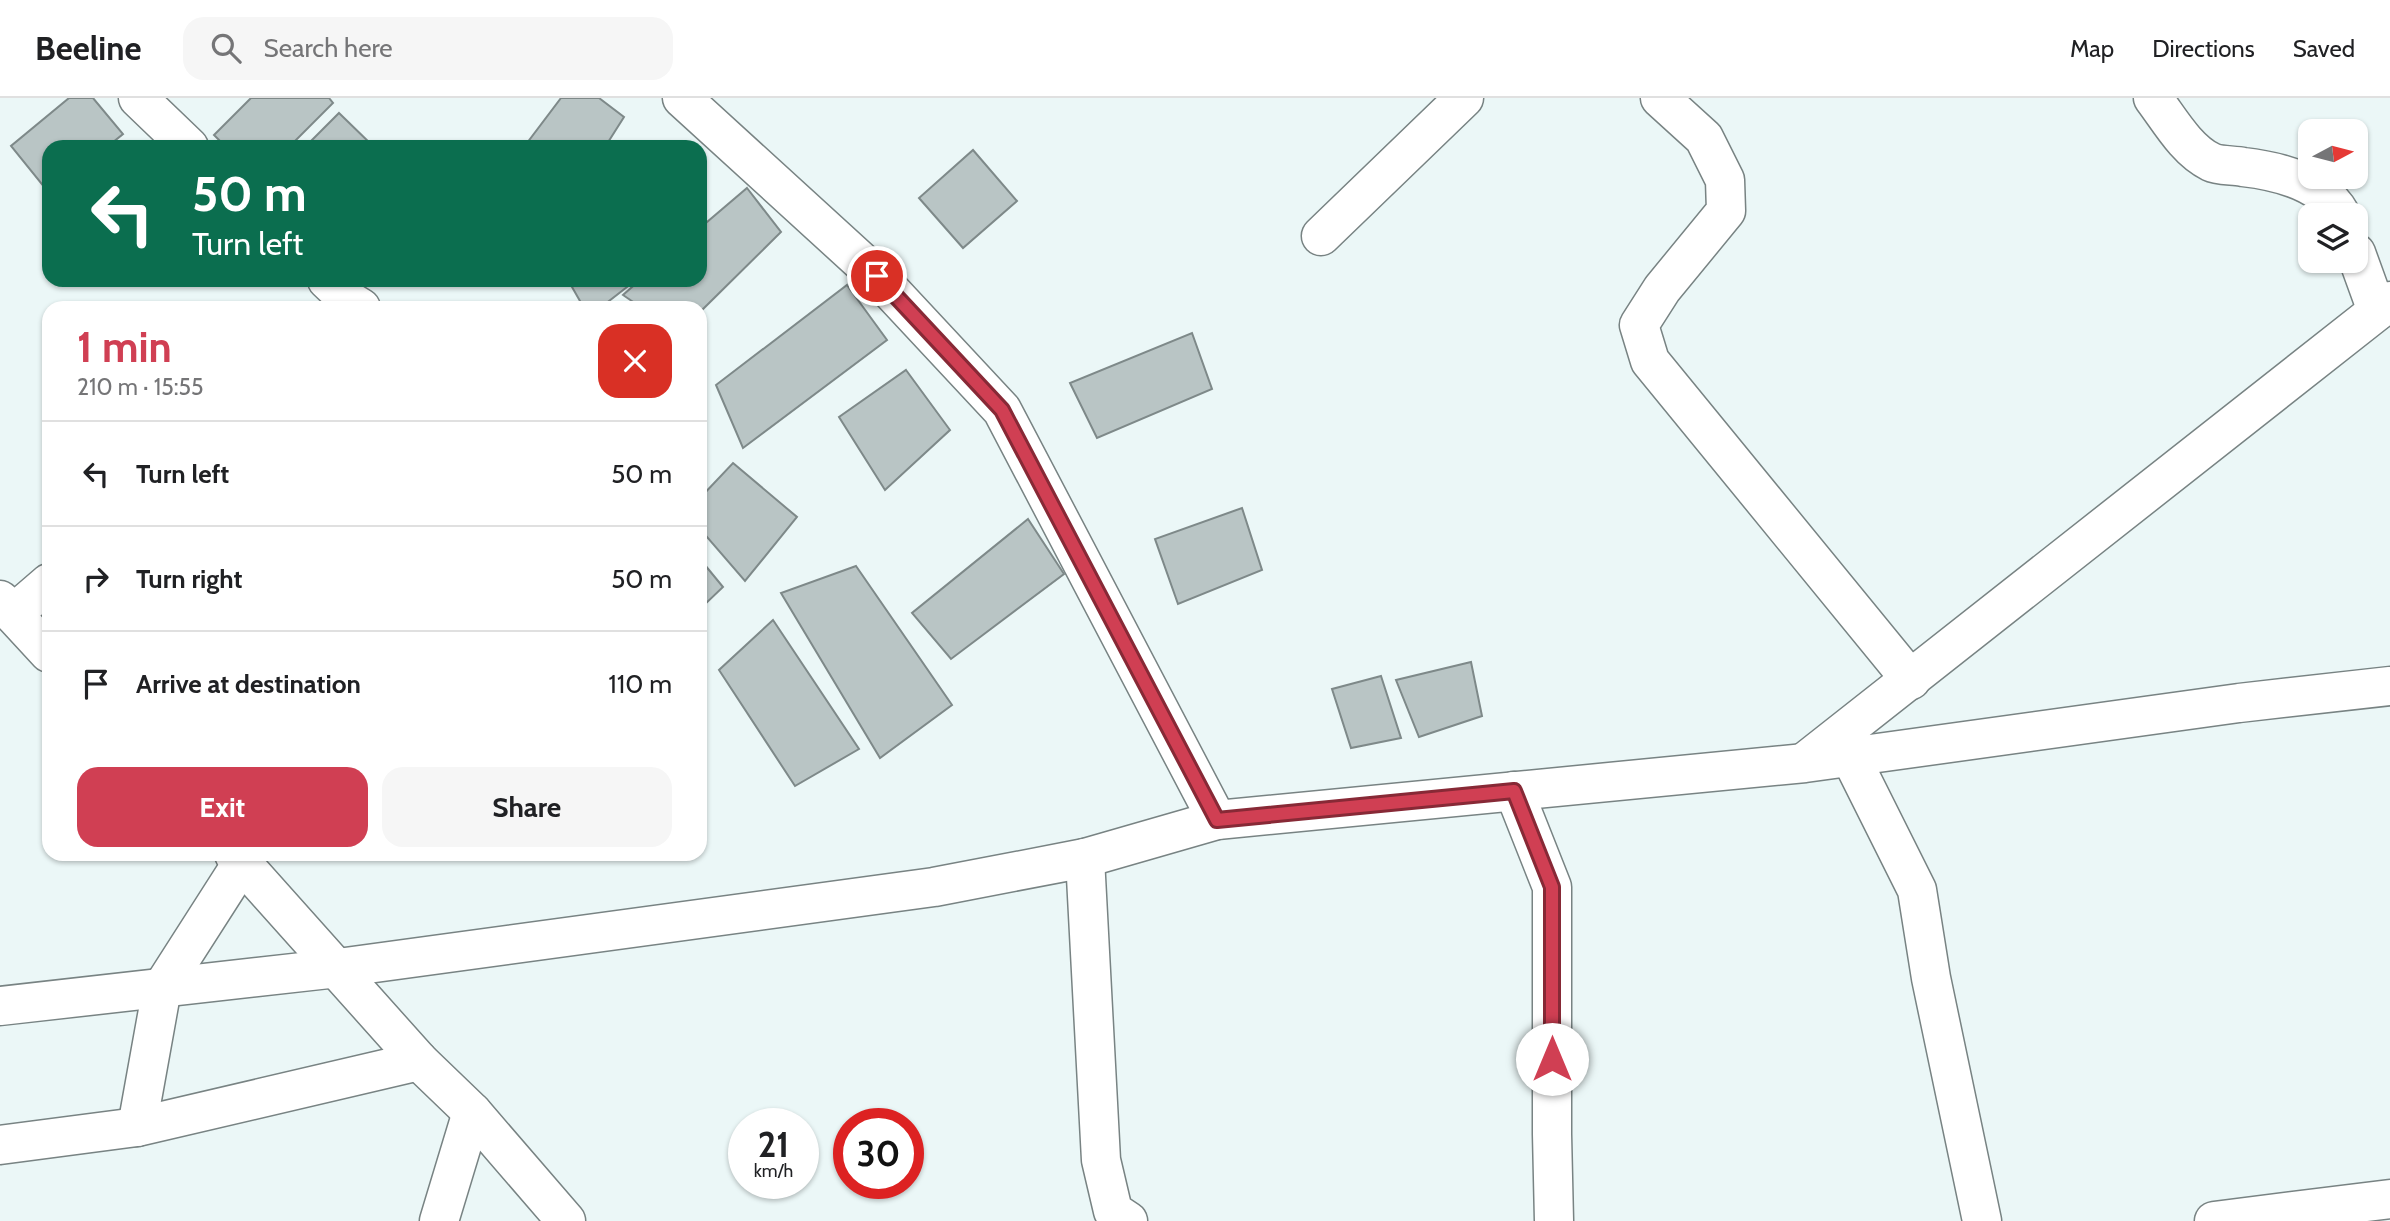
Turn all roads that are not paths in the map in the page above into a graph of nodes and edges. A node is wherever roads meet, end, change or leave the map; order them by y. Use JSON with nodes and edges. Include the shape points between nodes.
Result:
{"nodes":[{"id":1,"x":138,"y":98,"type":"edge"},
{"id":2,"x":682,"y":98,"type":"edge"},
{"id":3,"x":1464,"y":98,"type":"edge"},
{"id":4,"x":1660,"y":98,"type":"edge"},
{"id":5,"x":2153,"y":98,"type":"edge"},
{"id":6,"x":182,"y":140,"type":"edge"},
{"id":7,"x":2332,"y":203,"type":"edge"},
{"id":8,"x":1321,"y":236,"type":"dead end"},
{"id":9,"x":2367,"y":273,"type":"edge"},
{"id":10,"x":2384,"y":306,"type":"edge"},
{"id":11,"x":42,"y":587,"type":"edge"},
{"id":12,"x":6,"y":607,"type":"edge"},
{"id":13,"x":42,"y":646,"type":"edge"},
{"id":14,"x":1910,"y":680,"type":"junction"},
{"id":15,"x":2390,"y":686,"type":"edge"},
{"id":16,"x":1850,"y":756,"type":"junction"},
{"id":17,"x":1805,"y":763,"type":"junction"},
{"id":18,"x":1514,"y":791,"type":"junction"},
{"id":19,"x":1217,"y":820,"type":"junction"},
{"id":20,"x":1085,"y":858,"type":"junction"},
{"id":21,"x":236,"y":861,"type":"edge"},
{"id":22,"x":241,"y":861,"type":"edge"},
{"id":23,"x":338,"y":968,"type":"junction"},
{"id":24,"x":162,"y":988,"type":"junction"},
{"id":25,"x":0,"y":1006,"type":"edge"},
{"id":26,"x":419,"y":1060,"type":"junction"},
{"id":27,"x":472,"y":1112,"type":"junction"},
{"id":28,"x":136,"y":1127,"type":"junction"},
{"id":29,"x":0,"y":1145,"type":"edge"},
{"id":30,"x":2390,"y":1199,"type":"edge"},
{"id":31,"x":439,"y":1221,"type":"edge"},
{"id":32,"x":566,"y":1221,"type":"edge"},
{"id":33,"x":1128,"y":1221,"type":"edge"},
{"id":34,"x":1554,"y":1221,"type":"edge"},
{"id":35,"x":1982,"y":1221,"type":"edge"},
{"id":36,"x":2214,"y":1221,"type":"edge"}],
"edges":[{"from":1,"to":6,"type":"street"},
{"from":2,"to":19,"type":"street","via":[[877,276],[1002,410]]},
{"from":3,"to":8,"type":"street"},
{"from":4,"to":14,"type":"street","via":[[1704,138],[1725,180],[1726,211],[1662,289],[1639,325],[1650,361]]},
{"from":5,"to":7,"type":"street","via":[[2189,144],[2212,163],[2294,177]]},
{"from":9,"to":10,"type":"street"},
{"from":10,"to":14,"type":"street"},
{"from":11,"to":12,"type":"street"},
{"from":12,"to":13,"type":"street"},
{"from":14,"to":17,"type":"street"},
{"from":15,"to":16,"type":"street"},
{"from":16,"to":17,"type":"street"},
{"from":16,"to":35,"type":"street","via":[[1917,890]]},
{"from":17,"to":18,"type":"street"},
{"from":18,"to":19,"type":"street"},
{"from":18,"to":34,"type":"street","via":[[1552,887]]},
{"from":19,"to":20,"type":"street"},
{"from":20,"to":23,"type":"street","via":[[934,887]]},
{"from":20,"to":33,"type":"street","via":[[1101,1160],[1113,1211]]},
{"from":21,"to":24,"type":"street"},
{"from":22,"to":23,"type":"street"},
{"from":23,"to":24,"type":"street"},
{"from":23,"to":26,"type":"street"},
{"from":24,"to":25,"type":"street"},
{"from":24,"to":28,"type":"street"},
{"from":26,"to":27,"type":"street"},
{"from":26,"to":28,"type":"street"},
{"from":27,"to":31,"type":"street"},
{"from":27,"to":32,"type":"street"},
{"from":28,"to":29,"type":"street"},
{"from":30,"to":36,"type":"street"}]}
